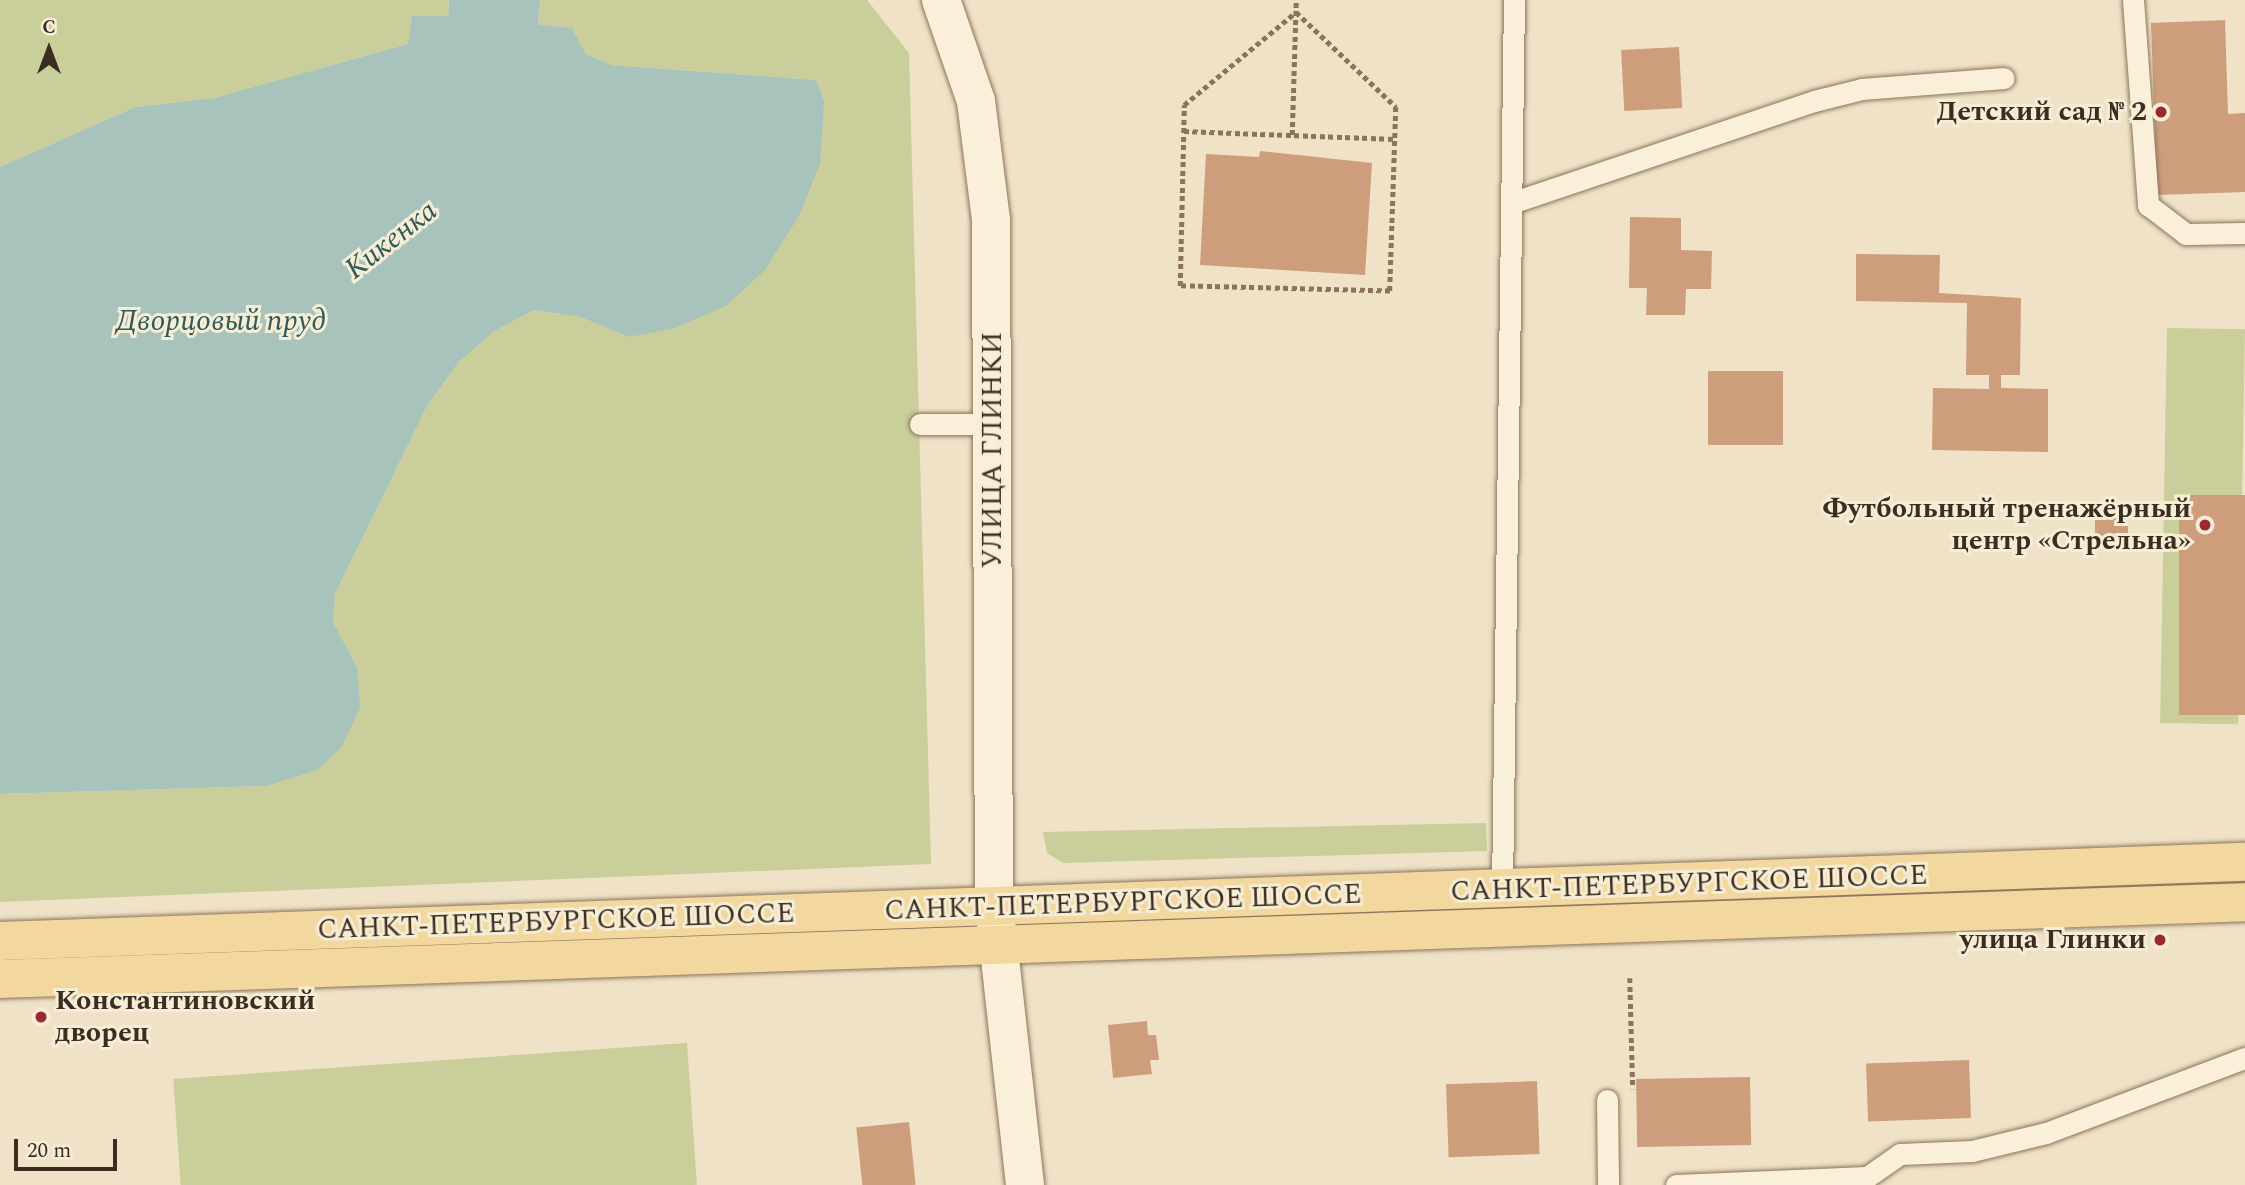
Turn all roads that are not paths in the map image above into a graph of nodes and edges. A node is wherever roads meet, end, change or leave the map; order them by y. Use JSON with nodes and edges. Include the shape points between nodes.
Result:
{"nodes":[{"id":1,"x":941,"y":0,"type":"edge"},
{"id":2,"x":1514,"y":0,"type":"edge"},
{"id":3,"x":2133,"y":0,"type":"edge"},
{"id":4,"x":2004,"y":78,"type":"dead end"},
{"id":5,"x":1514,"y":202,"type":"junction"},
{"id":6,"x":2245,"y":233,"type":"edge"},
{"id":7,"x":920,"y":424,"type":"dead end"},
{"id":8,"x":993,"y":424,"type":"junction"},
{"id":9,"x":2245,"y":862,"type":"edge"},
{"id":10,"x":1502,"y":890,"type":"junction"},
{"id":11,"x":2245,"y":902,"type":"edge"},
{"id":12,"x":994,"y":908,"type":"junction"},
{"id":13,"x":151,"y":936,"type":"junction"},
{"id":14,"x":0,"y":941,"type":"edge"},
{"id":15,"x":998,"y":946,"type":"junction"},
{"id":16,"x":152,"y":973,"type":"junction"},
{"id":17,"x":0,"y":979,"type":"edge"},
{"id":18,"x":2245,"y":1058,"type":"edge"},
{"id":19,"x":1606,"y":1100,"type":"dead end"},
{"id":20,"x":1025,"y":1185,"type":"edge"},
{"id":21,"x":1608,"y":1185,"type":"edge"},
{"id":22,"x":1676,"y":1185,"type":"edge"}],
"edges":[{"from":1,"to":8,"type":"street","name":"УЛИЦА ГЛИНКИ","via":[[962,49],[986,159]]},
{"from":2,"to":5,"type":"lane"},
{"from":3,"to":6,"type":"lane","via":[[2148,205],[2186,234]]},
{"from":4,"to":5,"type":"lane","via":[[1862,89],[1814,101]]},
{"from":5,"to":10,"type":"lane"},
{"from":7,"to":8,"type":"lane"},
{"from":8,"to":12,"type":"street","name":"УЛИЦА ГЛИНКИ"},
{"from":9,"to":10,"type":"main road","name":"САНКТ-ПЕТЕРБУРГСКОЕ ШОССЕ"},
{"from":10,"to":12,"type":"main road","name":"САНКТ-ПЕТЕРБУРГСКОЕ ШОССЕ"},
{"from":11,"to":15,"type":"main road","name":"САНКТ-ПЕТЕРБУРГСКОЕ ШОССЕ"},
{"from":12,"to":13,"type":"main road","name":"САНКТ-ПЕТЕРБУРГСКОЕ ШОССЕ"},
{"from":12,"to":15,"type":"street","name":"УЛИЦА ГЛИНКИ"},
{"from":13,"to":14,"type":"main road","name":"САНКТ-ПЕТЕРБУРГСКОЕ ШОССЕ"},
{"from":13,"to":16,"type":"lane"},
{"from":15,"to":16,"type":"main road","name":"САНКТ-ПЕТЕРБУРГСКОЕ ШОССЕ"},
{"from":15,"to":20,"type":"street","name":"УЛИЦА ГЛИНКИ"},
{"from":16,"to":17,"type":"main road","name":"САНКТ-ПЕТЕРБУРГСКОЕ ШОССЕ"},
{"from":18,"to":22,"type":"lane","via":[[2046,1133],[1972,1151],[1900,1154],[1867,1177]]},
{"from":19,"to":21,"type":"lane"}]}
